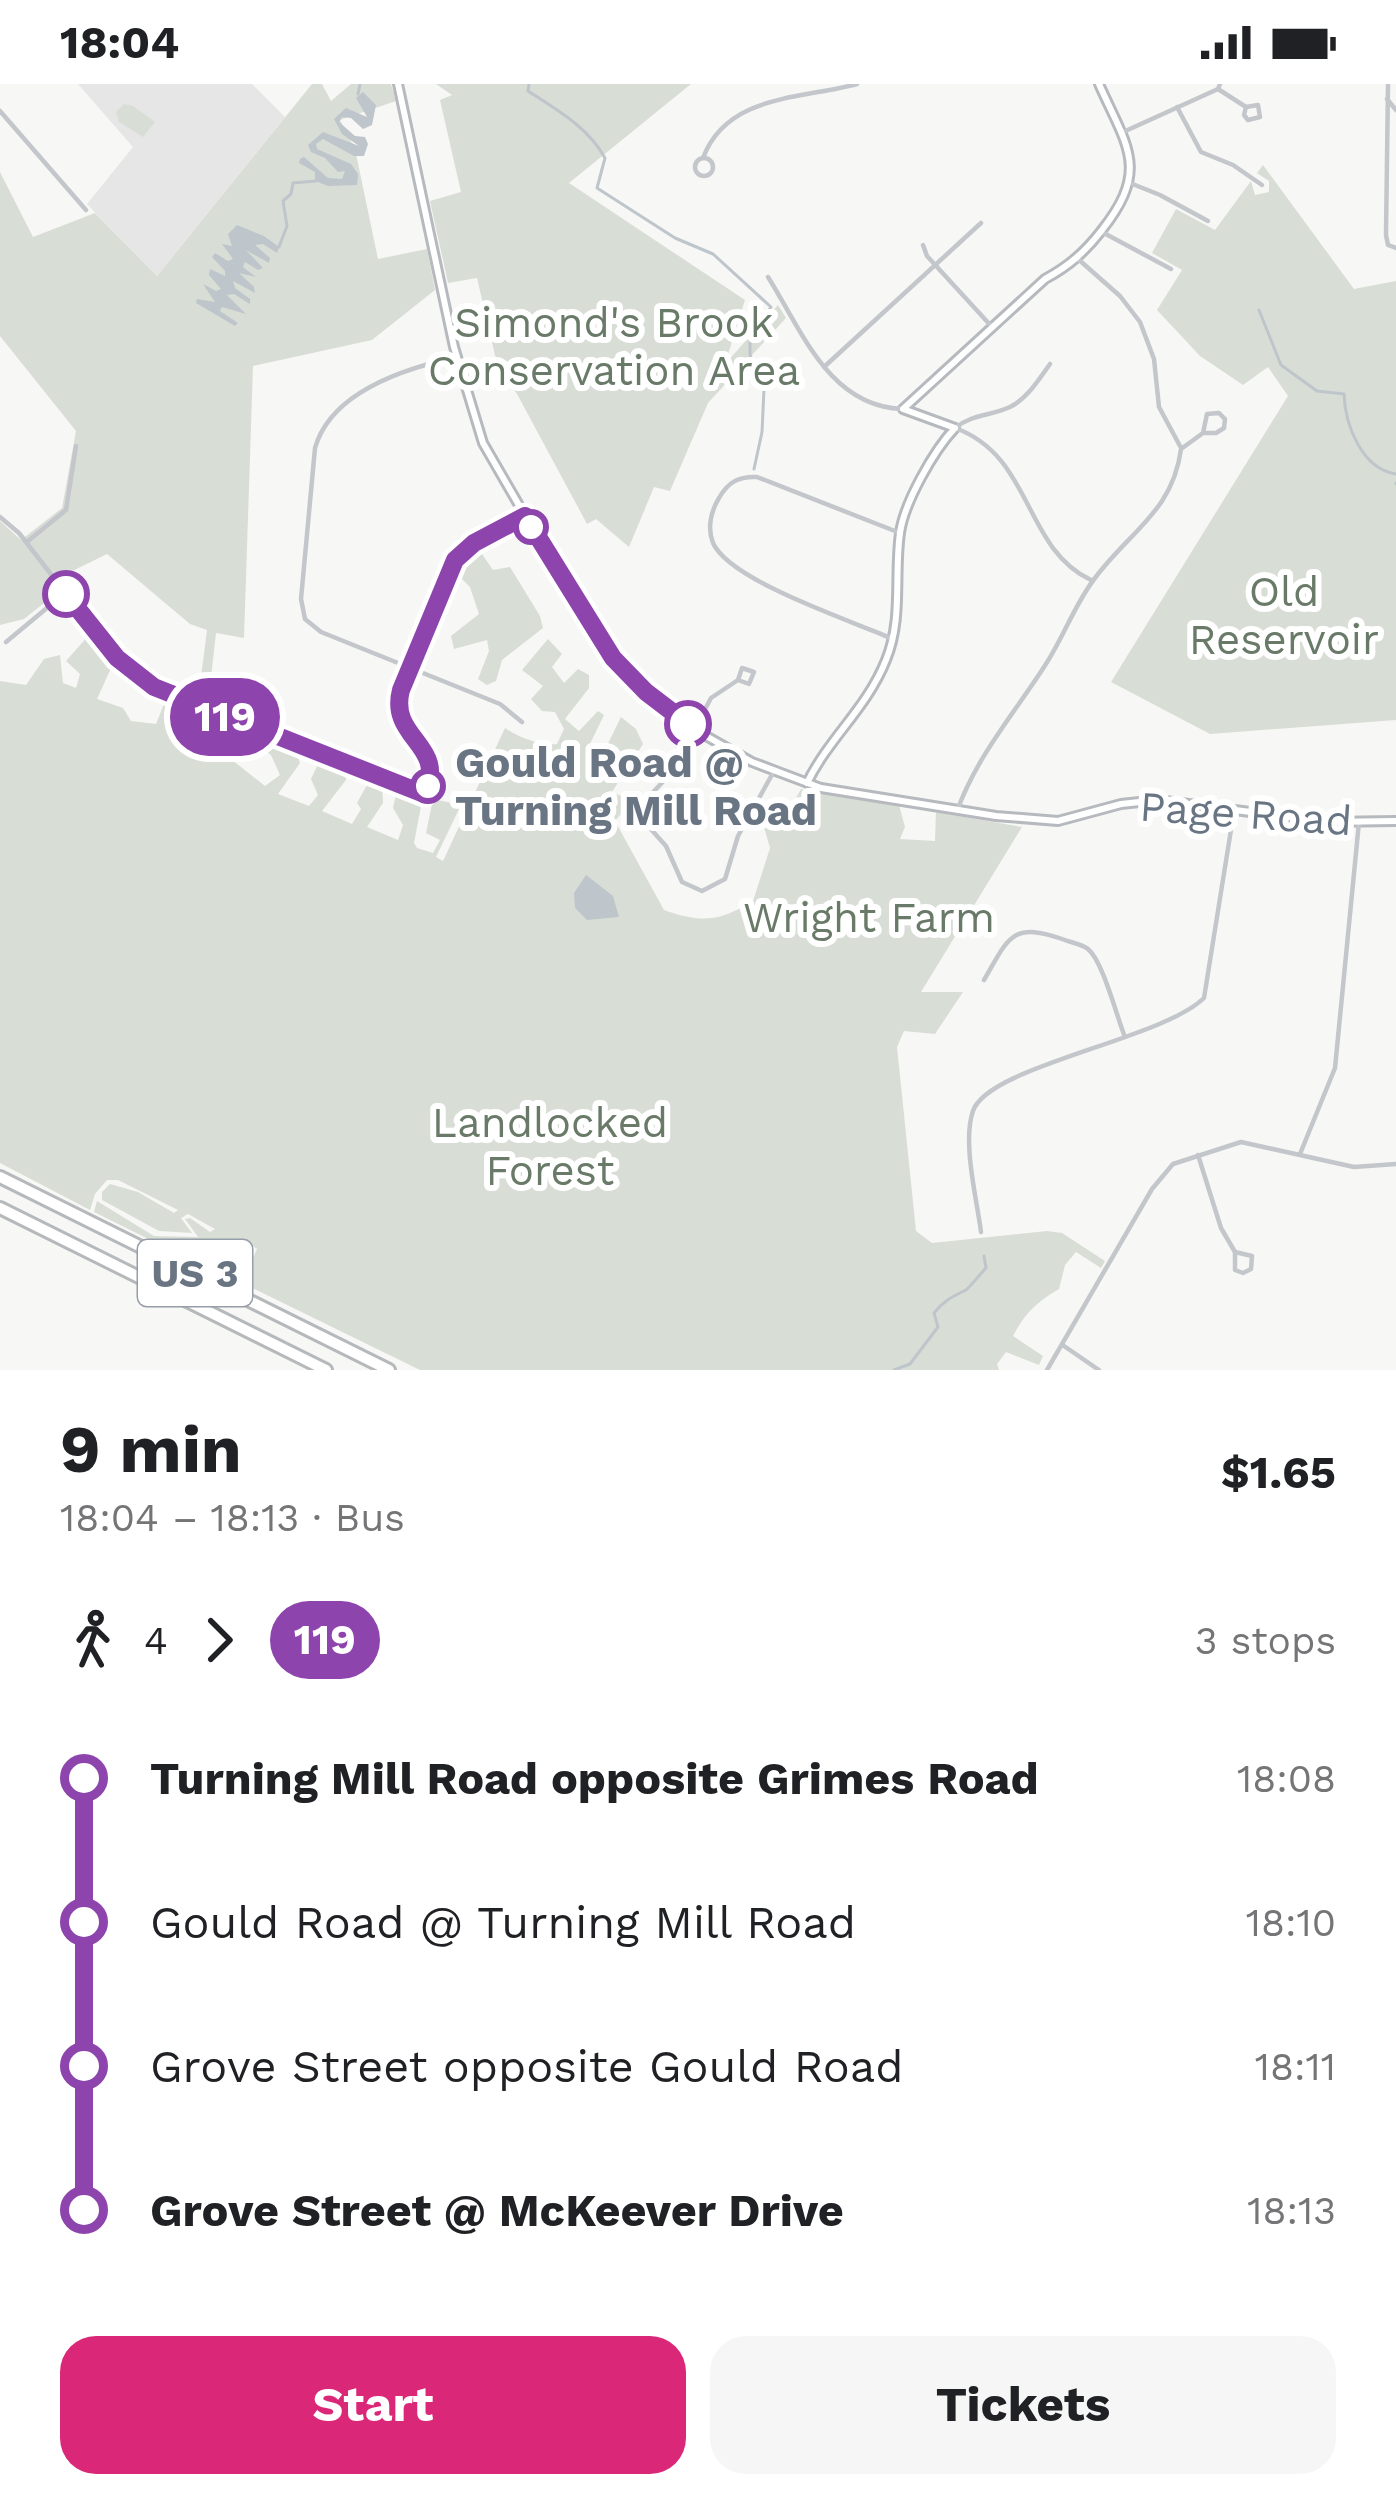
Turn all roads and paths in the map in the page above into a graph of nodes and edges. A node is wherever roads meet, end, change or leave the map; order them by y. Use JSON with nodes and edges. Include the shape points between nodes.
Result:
{"nodes":[{"id":1,"x":398,"y":84,"type":"edge"},
{"id":2,"x":857,"y":84,"type":"edge"},
{"id":3,"x":1099,"y":84,"type":"edge"},
{"id":4,"x":1388,"y":84,"type":"edge"},
{"id":5,"x":1219,"y":86,"type":"edge"},
{"id":6,"x":1388,"y":99,"type":"junction"},
{"id":7,"x":1177,"y":107,"type":"junction"},
{"id":8,"x":1246,"y":107,"type":"dead end"},
{"id":9,"x":1396,"y":110,"type":"edge"},
{"id":10,"x":0,"y":111,"type":"edge"},
{"id":11,"x":1121,"y":133,"type":"junction"},
{"id":12,"x":703,"y":158,"type":"dead end"},
{"id":13,"x":1130,"y":183,"type":"junction"},
{"id":14,"x":1262,"y":185,"type":"dead end"},
{"id":15,"x":86,"y":209,"type":"dead end"},
{"id":16,"x":1208,"y":221,"type":"dead end"},
{"id":17,"x":981,"y":223,"type":"dead end"},
{"id":18,"x":1101,"y":231,"type":"junction"},
{"id":19,"x":923,"y":245,"type":"dead end"},
{"id":20,"x":1392,"y":246,"type":"edge"},
{"id":21,"x":1078,"y":259,"type":"junction"},
{"id":22,"x":937,"y":265,"type":"junction"},
{"id":23,"x":1171,"y":269,"type":"dead end"},
{"id":24,"x":768,"y":278,"type":"dead end"},
{"id":25,"x":993,"y":328,"type":"junction"},
{"id":26,"x":457,"y":357,"type":"junction"},
{"id":27,"x":1050,"y":364,"type":"dead end"},
{"id":28,"x":824,"y":367,"type":"junction"},
{"id":29,"x":903,"y":409,"type":"junction"},
{"id":30,"x":955,"y":428,"type":"junction"},
{"id":31,"x":1203,"y":433,"type":"dead end"},
{"id":32,"x":76,"y":446,"type":"dead end"},
{"id":33,"x":1181,"y":449,"type":"junction"},
{"id":34,"x":525,"y":516,"type":"junction"},
{"id":35,"x":0,"y":517,"type":"edge"},
{"id":36,"x":900,"y":533,"type":"junction"},
{"id":37,"x":26,"y":543,"type":"junction"},
{"id":38,"x":1092,"y":581,"type":"junction"},
{"id":39,"x":65,"y":593,"type":"junction"},
{"id":40,"x":893,"y":639,"type":"junction"},
{"id":41,"x":6,"y":642,"type":"dead end"},
{"id":42,"x":410,"y":668,"type":"junction"},
{"id":43,"x":738,"y":680,"type":"dead end"},
{"id":44,"x":522,"y":722,"type":"dead end"},
{"id":45,"x":696,"y":730,"type":"junction"},
{"id":46,"x":774,"y":771,"type":"junction"},
{"id":47,"x":807,"y":783,"type":"junction"},
{"id":48,"x":424,"y":794,"type":"junction"},
{"id":49,"x":436,"y":798,"type":"dead end"},
{"id":50,"x":957,"y":811,"type":"junction"},
{"id":51,"x":1234,"y":811,"type":"junction"},
{"id":52,"x":1396,"y":821,"type":"edge"},
{"id":53,"x":1359,"y":822,"type":"junction"},
{"id":54,"x":984,"y":980,"type":"dead end"},
{"id":55,"x":1125,"y":1038,"type":"junction"},
{"id":56,"x":1300,"y":1154,"type":"junction"},
{"id":57,"x":1198,"y":1155,"type":"junction"},
{"id":58,"x":1396,"y":1164,"type":"edge"},
{"id":59,"x":0,"y":1177,"type":"edge"},
{"id":60,"x":0,"y":1208,"type":"edge"},
{"id":61,"x":981,"y":1232,"type":"dead end"},
{"id":62,"x":1235,"y":1252,"type":"dead end"},
{"id":63,"x":1064,"y":1346,"type":"junction"},
{"id":64,"x":326,"y":1370,"type":"edge"},
{"id":65,"x":389,"y":1370,"type":"edge"},
{"id":66,"x":1047,"y":1370,"type":"edge"},
{"id":67,"x":1099,"y":1370,"type":"edge"}],
"edges":[{"from":1,"to":26,"type":"main road","name":"Page Road"},
{"from":2,"to":12,"type":"street","via":[[742,112],[716,133]]},
{"from":3,"to":11,"type":"main road"},
{"from":4,"to":6,"type":"street"},
{"from":5,"to":7,"type":"street"},
{"from":5,"to":8,"type":"street"},
{"from":6,"to":9,"type":"street"},
{"from":6,"to":20,"type":"street"},
{"from":7,"to":11,"type":"street"},
{"from":7,"to":14,"type":"street","via":[[1201,152]]},
{"from":10,"to":15,"type":"street"},
{"from":11,"to":13,"type":"main road"},
{"from":13,"to":16,"type":"street"},
{"from":13,"to":18,"type":"main road"},
{"from":17,"to":22,"type":"street"},
{"from":18,"to":21,"type":"main road"},
{"from":18,"to":23,"type":"street"},
{"from":19,"to":22,"type":"street"},
{"from":21,"to":25,"type":"main road"},
{"from":21,"to":33,"type":"street","via":[[1140,322],[1159,407]]},
{"from":22,"to":25,"type":"street"},
{"from":22,"to":28,"type":"street"},
{"from":24,"to":28,"type":"street"},
{"from":25,"to":29,"type":"main road"},
{"from":26,"to":34,"type":"main road","name":"Page Road","via":[[483,443]]},
{"from":26,"to":42,"type":"street","via":[[399,373],[353,400],[322,428],[315,448],[305,619]]},
{"from":27,"to":30,"type":"street","via":[[1010,407]]},
{"from":28,"to":29,"type":"street","via":[[862,400]]},
{"from":29,"to":30,"type":"main road"},
{"from":30,"to":36,"type":"main road","via":[[906,508]]},
{"from":30,"to":38,"type":"street","via":[[1009,467],[1053,548]]},
{"from":31,"to":33,"type":"street"},
{"from":32,"to":37,"type":"street","via":[[66,510]]},
{"from":33,"to":38,"type":"street","via":[[1166,499]]},
{"from":34,"to":42,"type":"street","via":[[455,560]]},
{"from":34,"to":45,"type":"main road","name":"Page Road","via":[[617,664]]},
{"from":35,"to":37,"type":"street"},
{"from":36,"to":40,"type":"main road"},
{"from":36,"to":40,"type":"street","via":[[750,476],[728,484],[711,517],[719,552],[751,578]]},
{"from":37,"to":39,"type":"street"},
{"from":38,"to":50,"type":"street"},
{"from":39,"to":41,"type":"street"},
{"from":39,"to":48,"type":"street","via":[[117,658],[154,687]]},
{"from":40,"to":47,"type":"main road","via":[[868,699]]},
{"from":42,"to":44,"type":"street","via":[[500,704]]},
{"from":42,"to":48,"type":"street","via":[[398,706],[430,761]]},
{"from":43,"to":45,"type":"street","via":[[714,694]]},
{"from":45,"to":46,"type":"main road","name":"Page Road"},
{"from":45,"to":46,"type":"street","via":[[644,802],[648,826],[692,888],[725,879]]},
{"from":46,"to":47,"type":"main road","name":"Page Road"},
{"from":47,"to":50,"type":"main road","name":"Page Road"},
{"from":48,"to":49,"type":"street"},
{"from":50,"to":51,"type":"main road","name":"Page Road","via":[[1062,821],[1149,800]]},
{"from":51,"to":53,"type":"main road","name":"Page Road"},
{"from":51,"to":55,"type":"street","via":[[1208,991],[1186,1012]]},
{"from":52,"to":53,"type":"main road","name":"Page Road"},
{"from":53,"to":56,"type":"street","via":[[1335,1068]]},
{"from":54,"to":55,"type":"street","via":[[1006,941],[1025,930],[1083,947]]},
{"from":55,"to":61,"type":"street","via":[[977,1100],[970,1128]]},
{"from":56,"to":57,"type":"street","via":[[1248,1142]]},
{"from":56,"to":58,"type":"street","via":[[1354,1167]]},
{"from":57,"to":62,"type":"street"},
{"from":57,"to":63,"type":"street","via":[[1161,1174]]},
{"from":59,"to":65,"type":"highway","number":"US 3"},
{"from":60,"to":64,"type":"highway","number":"US 3"},
{"from":63,"to":66,"type":"street"},
{"from":63,"to":67,"type":"street"}]}
